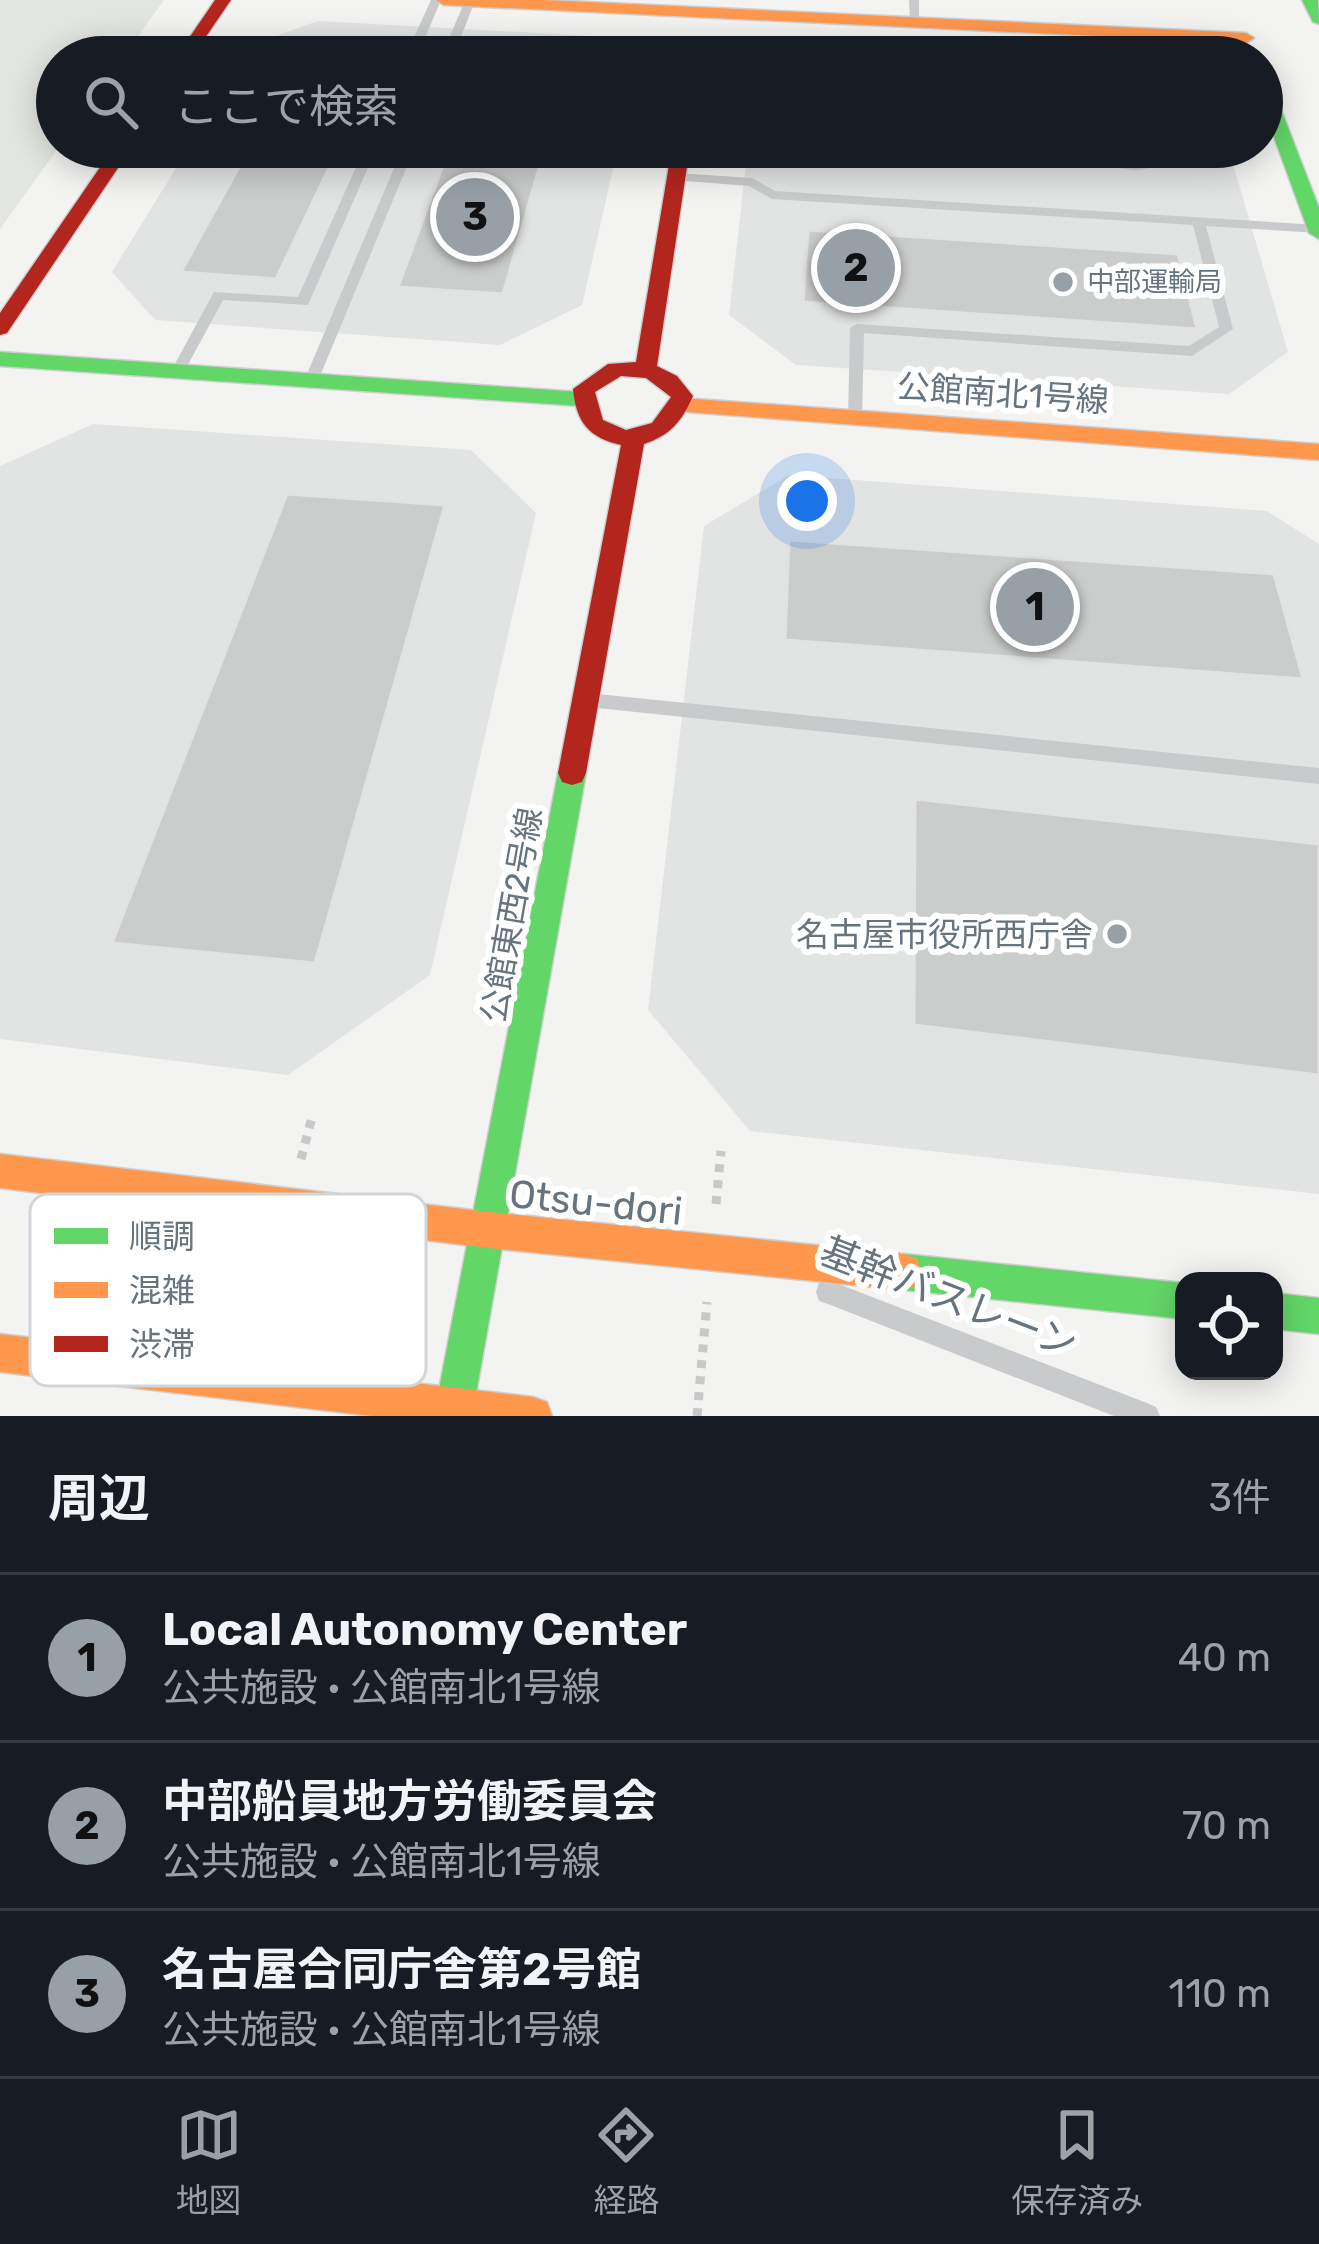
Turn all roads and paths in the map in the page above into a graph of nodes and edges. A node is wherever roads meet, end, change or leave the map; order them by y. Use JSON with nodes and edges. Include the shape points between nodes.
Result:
{"nodes":[{"id":1,"x":223,"y":0,"type":"edge"},
{"id":2,"x":440,"y":0,"type":"edge"},
{"id":3,"x":1232,"y":0,"type":"edge"},
{"id":4,"x":1310,"y":0,"type":"edge"},
{"id":5,"x":470,"y":1,"type":"edge"},
{"id":6,"x":501,"y":1,"type":"edge"},
{"id":7,"x":703,"y":7,"type":"edge"},
{"id":8,"x":915,"y":11,"type":"edge"},
{"id":9,"x":1319,"y":19,"type":"edge"},
{"id":10,"x":198,"y":36,"type":"edge"},
{"id":11,"x":422,"y":36,"type":"edge"},
{"id":12,"x":456,"y":36,"type":"edge"},
{"id":13,"x":1147,"y":36,"type":"edge"},
{"id":14,"x":1245,"y":36,"type":"edge"},
{"id":15,"x":1283,"y":137,"type":"edge"},
{"id":16,"x":109,"y":168,"type":"edge"},
{"id":17,"x":362,"y":168,"type":"edge"},
{"id":18,"x":400,"y":168,"type":"edge"},
{"id":19,"x":678,"y":168,"type":"edge"},
{"id":20,"x":676,"y":177,"type":"junction"},
{"id":21,"x":1198,"y":221,"type":"junction"},
{"id":22,"x":1318,"y":231,"type":"edge"},
{"id":23,"x":0,"y":328,"type":"edge"},
{"id":24,"x":0,"y":359,"type":"edge"},
{"id":25,"x":646,"y":369,"type":"junction"},
{"id":26,"x":178,"y":371,"type":"junction"},
{"id":27,"x":311,"y":381,"type":"junction"},
{"id":28,"x":580,"y":399,"type":"junction"},
{"id":29,"x":682,"y":406,"type":"junction"},
{"id":30,"x":855,"y":419,"type":"junction"},
{"id":31,"x":634,"y":438,"type":"junction"},
{"id":32,"x":1319,"y":452,"type":"edge"},
{"id":33,"x":588,"y":700,"type":"junction"},
{"id":34,"x":1319,"y":776,"type":"edge"},
{"id":35,"x":313,"y":1113,"type":"dead end"},
{"id":36,"x":0,"y":1172,"type":"edge"},
{"id":37,"x":188,"y":1194,"type":"edge"},
{"id":38,"x":293,"y":1194,"type":"edge"},
{"id":39,"x":426,"y":1222,"type":"edge"},
{"id":40,"x":489,"y":1230,"type":"junction"},
{"id":41,"x":723,"y":1252,"type":"junction"},
{"id":42,"x":1175,"y":1300,"type":"edge"},
{"id":43,"x":1283,"y":1312,"type":"edge"},
{"id":44,"x":1319,"y":1316,"type":"edge"},
{"id":45,"x":0,"y":1353,"type":"edge"},
{"id":46,"x":30,"y":1356,"type":"edge"},
{"id":47,"x":270,"y":1386,"type":"edge"},
{"id":48,"x":455,"y":1405,"type":"junction"},
{"id":49,"x":378,"y":1406,"type":"edge"},
{"id":50,"x":533,"y":1416,"type":"edge"},
{"id":51,"x":1147,"y":1416,"type":"edge"}],
"edges":[{"from":1,"to":10,"type":"street"},
{"from":2,"to":5,"type":"street"},
{"from":2,"to":11,"type":"lane"},
{"from":3,"to":14,"type":"street"},
{"from":4,"to":9,"type":"street"},
{"from":5,"to":6,"type":"street"},
{"from":5,"to":12,"type":"lane"},
{"from":6,"to":7,"type":"street"},
{"from":7,"to":8,"type":"street"},
{"from":8,"to":13,"type":"street"},
{"from":15,"to":22,"type":"street"},
{"from":16,"to":23,"type":"street"},
{"from":17,"to":26,"type":"lane","via":[[303,302],[219,296]]},
{"from":18,"to":27,"type":"lane"},
{"from":19,"to":20,"type":"street"},
{"from":20,"to":21,"type":"lane","via":[[752,182],[772,195]]},
{"from":20,"to":25,"type":"street"},
{"from":21,"to":22,"type":"lane"},
{"from":21,"to":30,"type":"lane","via":[[1226,328],[1192,351],[856,328]]},
{"from":24,"to":26,"type":"street"},
{"from":25,"to":28,"type":"street","via":[[603,374]]},
{"from":25,"to":29,"type":"street","via":[[678,387]]},
{"from":26,"to":27,"type":"street"},
{"from":27,"to":28,"type":"street"},
{"from":28,"to":31,"type":"street","via":[[588,423]]},
{"from":29,"to":30,"type":"street","name":"公館南北1号線"},
{"from":29,"to":31,"type":"street","via":[[667,428]]},
{"from":30,"to":32,"type":"street","name":"公館南北1号線"},
{"from":31,"to":33,"type":"street","name":"公館東西2号線"},
{"from":33,"to":34,"type":"lane"},
{"from":33,"to":40,"type":"street","name":"公館東西2号線"},
{"from":35,"to":38,"type":"path"},
{"from":36,"to":37,"type":"street","name":"Otsu-dori"},
{"from":39,"to":40,"type":"street","name":"Otsu-dori"},
{"from":40,"to":41,"type":"street","name":"Otsu-dori"},
{"from":40,"to":48,"type":"street","name":"公館東西2号線"},
{"from":41,"to":42,"type":"street","name":"Otsu-dori"},
{"from":41,"to":51,"type":"lane","name":"基幹バスレーン"},
{"from":43,"to":44,"type":"street"},
{"from":45,"to":46,"type":"street"},
{"from":47,"to":49,"type":"street"},
{"from":48,"to":49,"type":"street"},
{"from":48,"to":50,"type":"street"}]}
